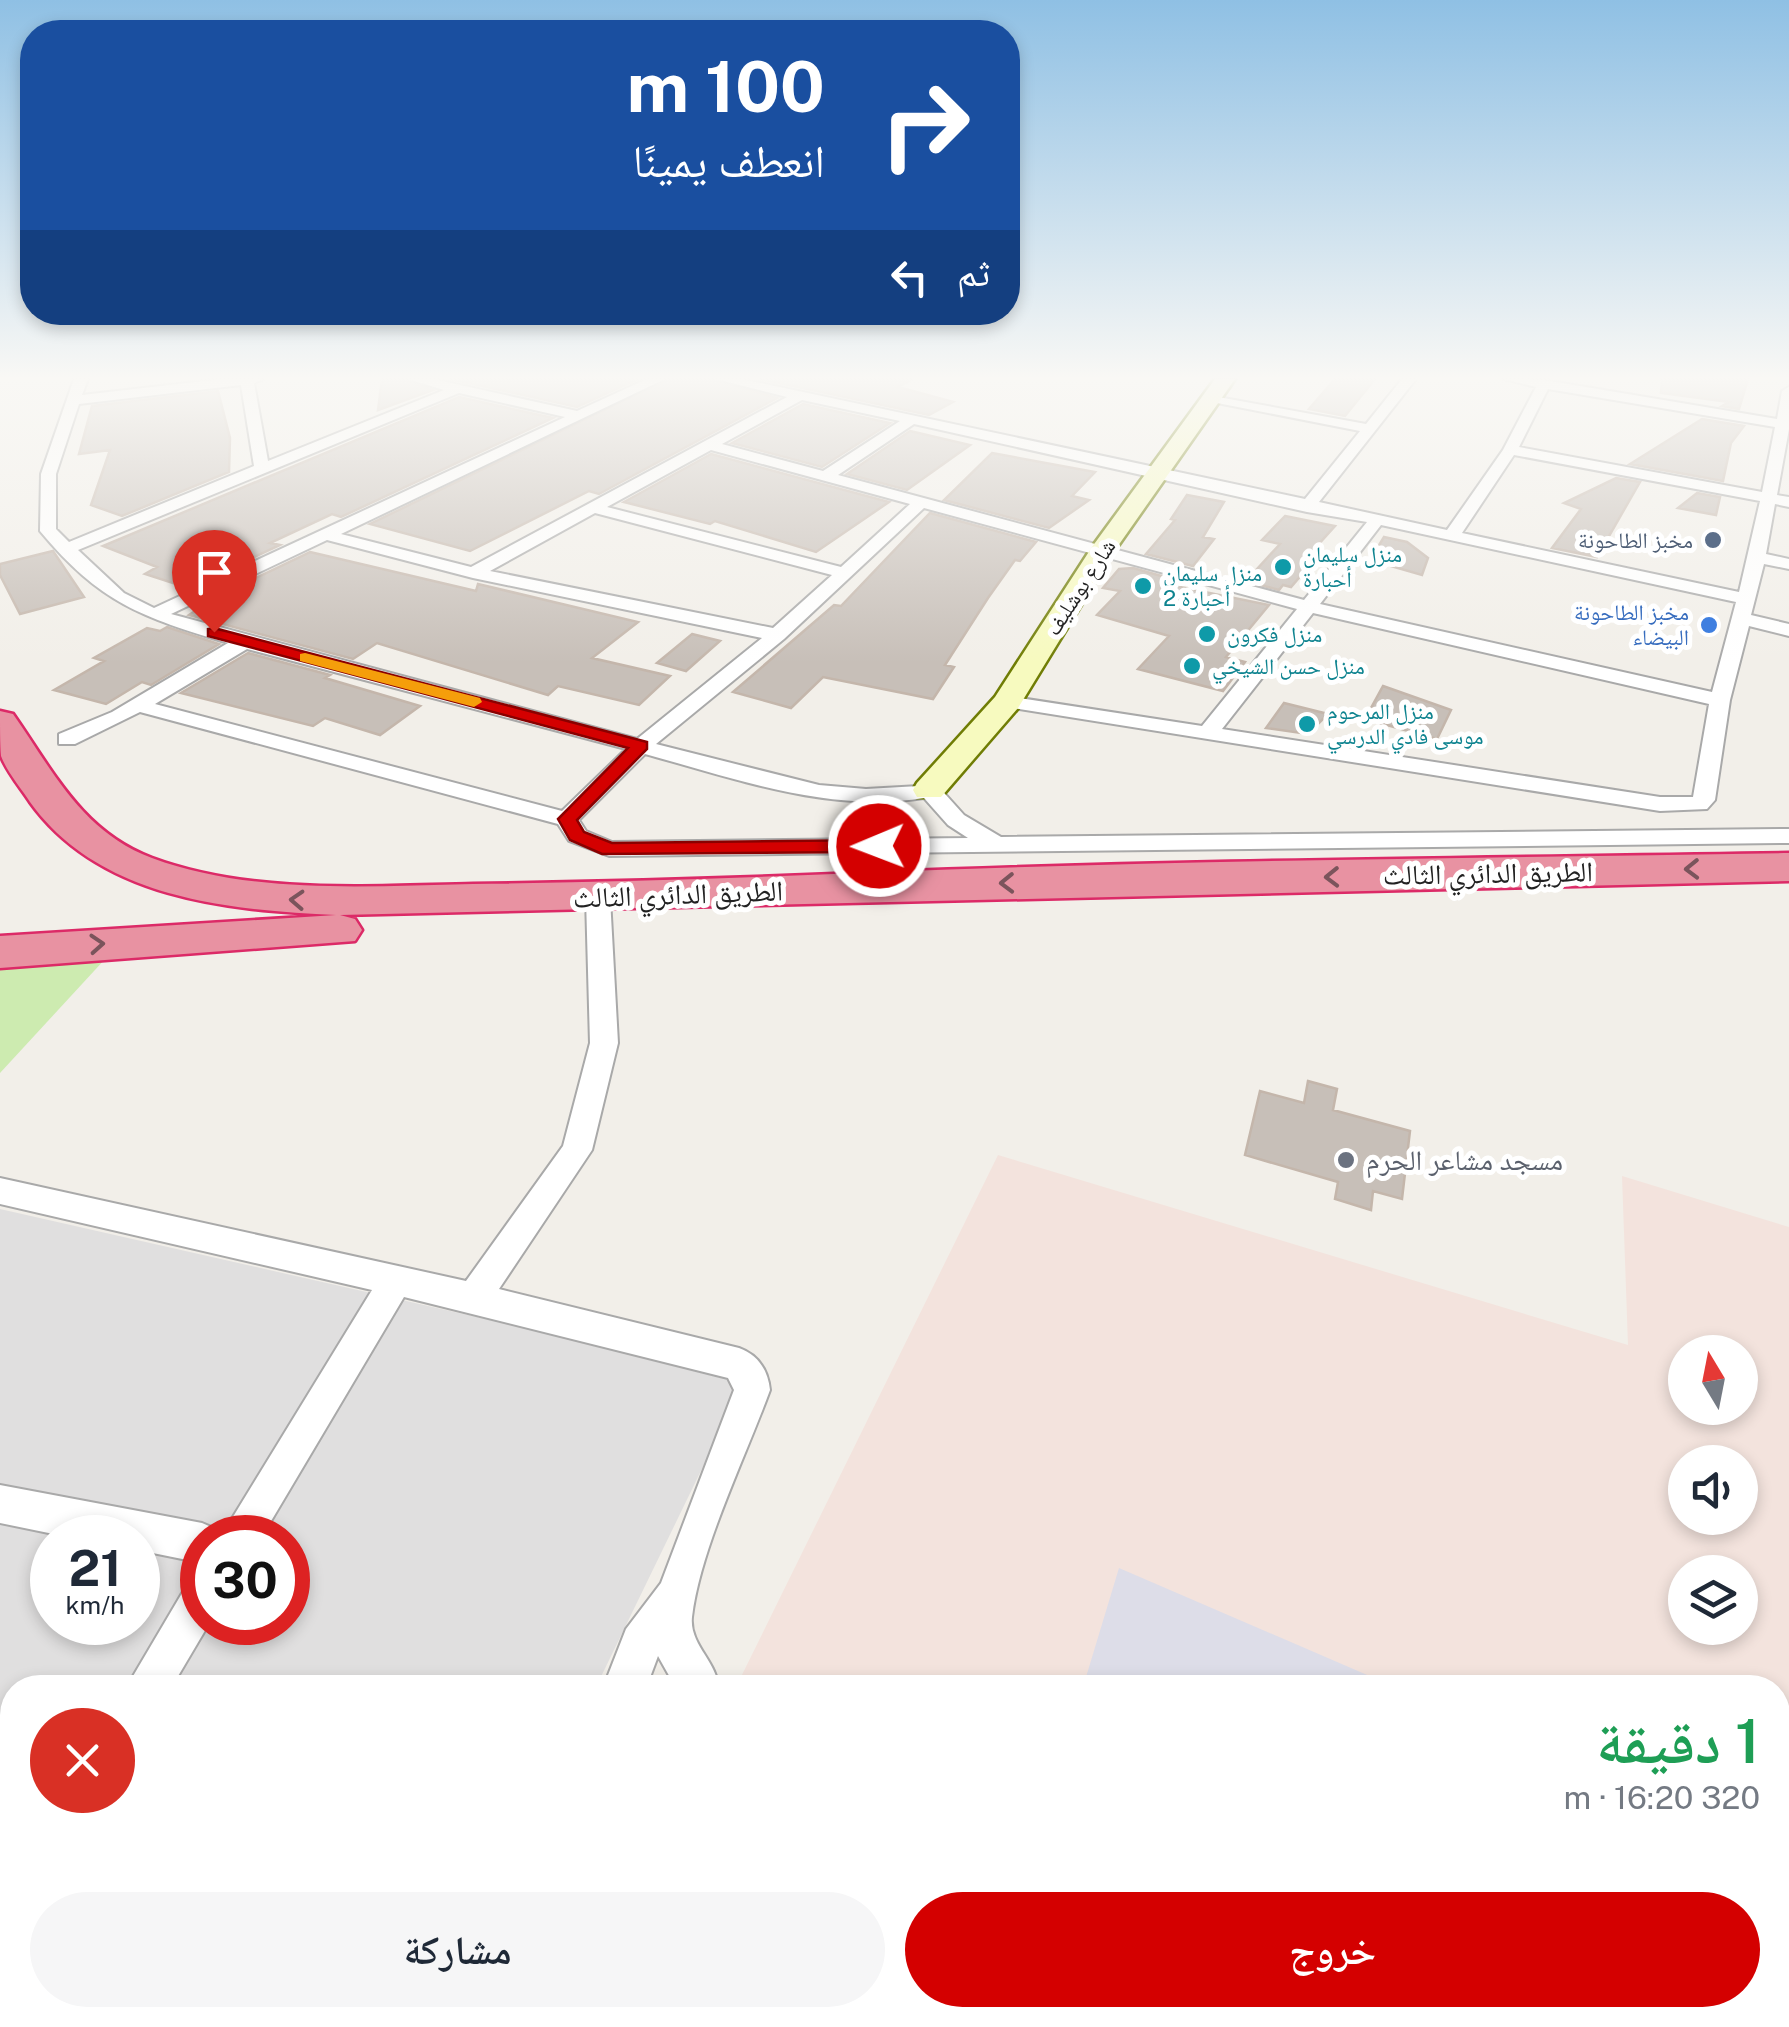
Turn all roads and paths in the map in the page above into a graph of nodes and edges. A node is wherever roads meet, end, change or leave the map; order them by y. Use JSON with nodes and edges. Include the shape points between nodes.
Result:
{"nodes":[{"id":1,"x":49,"y":474,"type":"edge"},
{"id":2,"x":248,"y":474,"type":"edge"},
{"id":3,"x":454,"y":474,"type":"edge"},
{"id":4,"x":657,"y":474,"type":"edge"},
{"id":5,"x":812,"y":474,"type":"edge"},
{"id":6,"x":829,"y":474,"type":"edge"},
{"id":7,"x":1150,"y":474,"type":"edge"},
{"id":8,"x":1334,"y":474,"type":"edge"},
{"id":9,"x":1494,"y":474,"type":"edge"},
{"id":10,"x":1636,"y":474,"type":"edge"},
{"id":11,"x":1772,"y":474,"type":"edge"},
{"id":12,"x":1156,"y":475,"type":"junction"},
{"id":13,"x":824,"y":477,"type":"junction"},
{"id":14,"x":1766,"y":498,"type":"junction"},
{"id":15,"x":1789,"y":502,"type":"edge"},
{"id":16,"x":919,"y":504,"type":"junction"},
{"id":17,"x":594,"y":508,"type":"junction"},
{"id":18,"x":1307,"y":508,"type":"junction"},
{"id":19,"x":1376,"y":522,"type":"junction"},
{"id":20,"x":326,"y":535,"type":"junction"},
{"id":21,"x":1450,"y":538,"type":"junction"},
{"id":22,"x":68,"y":548,"type":"junction"},
{"id":23,"x":1100,"y":552,"type":"junction"},
{"id":24,"x":1757,"y":557,"type":"junction"},
{"id":25,"x":1789,"y":564,"type":"edge"},
{"id":26,"x":473,"y":573,"type":"junction"},
{"id":27,"x":844,"y":573,"type":"junction"},
{"id":28,"x":1306,"y":606,"type":"junction"},
{"id":29,"x":1741,"y":608,"type":"junction"},
{"id":30,"x":154,"y":614,"type":"junction"},
{"id":31,"x":1789,"y":630,"type":"edge"},
{"id":32,"x":776,"y":635,"type":"junction"},
{"id":33,"x":244,"y":642,"type":"junction"},
{"id":34,"x":1720,"y":700,"type":"junction"},
{"id":35,"x":1007,"y":702,"type":"junction"},
{"id":36,"x":136,"y":705,"type":"junction"},
{"id":37,"x":0,"y":722,"type":"edge"},
{"id":38,"x":1208,"y":732,"type":"junction"},
{"id":39,"x":67,"y":739,"type":"dead end"},
{"id":40,"x":641,"y":746,"type":"junction"},
{"id":41,"x":930,"y":790,"type":"junction"},
{"id":42,"x":1699,"y":804,"type":"junction"},
{"id":43,"x":567,"y":819,"type":"junction"},
{"id":44,"x":1756,"y":836,"type":"junction"},
{"id":45,"x":1789,"y":836,"type":"edge"},
{"id":46,"x":995,"y":844,"type":"junction"},
{"id":47,"x":1789,"y":867,"type":"edge"},
{"id":48,"x":1789,"y":902,"type":"edge"},
{"id":49,"x":599,"y":911,"type":"junction"},
{"id":50,"x":0,"y":952,"type":"edge"},
{"id":51,"x":0,"y":1192,"type":"edge"},
{"id":52,"x":396,"y":1281,"type":"junction"},
{"id":53,"x":474,"y":1298,"type":"junction"},
{"id":54,"x":0,"y":1504,"type":"edge"},
{"id":55,"x":253,"y":1515,"type":"edge"},
{"id":56,"x":180,"y":1539,"type":"edge"},
{"id":57,"x":676,"y":1596,"type":"junction"},
{"id":58,"x":180,"y":1633,"type":"edge"},
{"id":59,"x":155,"y":1675,"type":"edge"},
{"id":60,"x":629,"y":1675,"type":"edge"},
{"id":61,"x":693,"y":1675,"type":"edge"}],
"edges":[{"from":1,"to":22,"type":"street","via":[[43,508],[48,530]]},
{"from":2,"to":22,"type":"street"},
{"from":3,"to":20,"type":"street"},
{"from":4,"to":17,"type":"street"},
{"from":5,"to":13,"type":"street"},
{"from":6,"to":13,"type":"street"},
{"from":7,"to":12,"type":"street"},
{"from":8,"to":18,"type":"street"},
{"from":9,"to":21,"type":"street"},
{"from":10,"to":14,"type":"street"},
{"from":11,"to":14,"type":"street"},
{"from":12,"to":18,"type":"street"},
{"from":12,"to":23,"type":"street","name":"شارع بوشليف"},
{"from":13,"to":16,"type":"street"},
{"from":14,"to":15,"type":"street"},
{"from":14,"to":24,"type":"street"},
{"from":16,"to":23,"type":"street"},
{"from":16,"to":27,"type":"street"},
{"from":17,"to":26,"type":"street"},
{"from":17,"to":27,"type":"street"},
{"from":18,"to":19,"type":"street"},
{"from":19,"to":21,"type":"street"},
{"from":19,"to":28,"type":"street"},
{"from":20,"to":26,"type":"street"},
{"from":20,"to":30,"type":"street"},
{"from":21,"to":29,"type":"street"},
{"from":22,"to":30,"type":"street","via":[[118,597]]},
{"from":23,"to":28,"type":"street"},
{"from":23,"to":35,"type":"street","name":"شارع بوشليف"},
{"from":24,"to":25,"type":"street"},
{"from":24,"to":29,"type":"street"},
{"from":26,"to":32,"type":"street"},
{"from":27,"to":32,"type":"street"},
{"from":28,"to":34,"type":"street"},
{"from":28,"to":38,"type":"street"},
{"from":29,"to":31,"type":"street"},
{"from":29,"to":34,"type":"street"},
{"from":30,"to":33,"type":"street"},
{"from":32,"to":40,"type":"street"},
{"from":33,"to":36,"type":"street"},
{"from":33,"to":40,"type":"street"},
{"from":34,"to":42,"type":"street"},
{"from":35,"to":38,"type":"street"},
{"from":35,"to":41,"type":"street","name":"شارع بوشليف"},
{"from":36,"to":39,"type":"street"},
{"from":36,"to":43,"type":"street"},
{"from":49,"to":37,"type":"highway","name":"الطريق الدائري الثالث","one_way":true,"via":[[298,901],[210,890],[132,866],[80,838]]},
{"from":38,"to":42,"type":"street","via":[[1660,804]]},
{"from":40,"to":41,"type":"street","via":[[846,799]]},
{"from":40,"to":43,"type":"street"},
{"from":41,"to":46,"type":"street","via":[[956,820]]},
{"from":42,"to":44,"type":"street"},
{"from":43,"to":46,"type":"street","via":[[577,836],[609,850]]},
{"from":44,"to":45,"type":"street"},
{"from":44,"to":46,"type":"street"},
{"from":47,"to":49,"type":"highway","name":"الطريق الدائري الثالث","one_way":true,"via":[[926,885]]},
{"from":48,"to":49,"type":"highway","name":"الطريق الدائري الثالث"},
{"from":50,"to":49,"type":"highway","name":"الطريق الدائري الثالث","one_way":true},
{"from":49,"to":53,"type":"street","via":[[604,1042],[576,1150]]},
{"from":51,"to":52,"type":"street"},
{"from":52,"to":53,"type":"street"},
{"from":52,"to":55,"type":"street"},
{"from":53,"to":57,"type":"street","via":[[719,1356],[746,1370],[752,1390]]},
{"from":54,"to":56,"type":"street"},
{"from":57,"to":60,"type":"street","via":[[641,1644]]},
{"from":57,"to":61,"type":"street","via":[[674,1644]]},
{"from":58,"to":59,"type":"street"}]}
